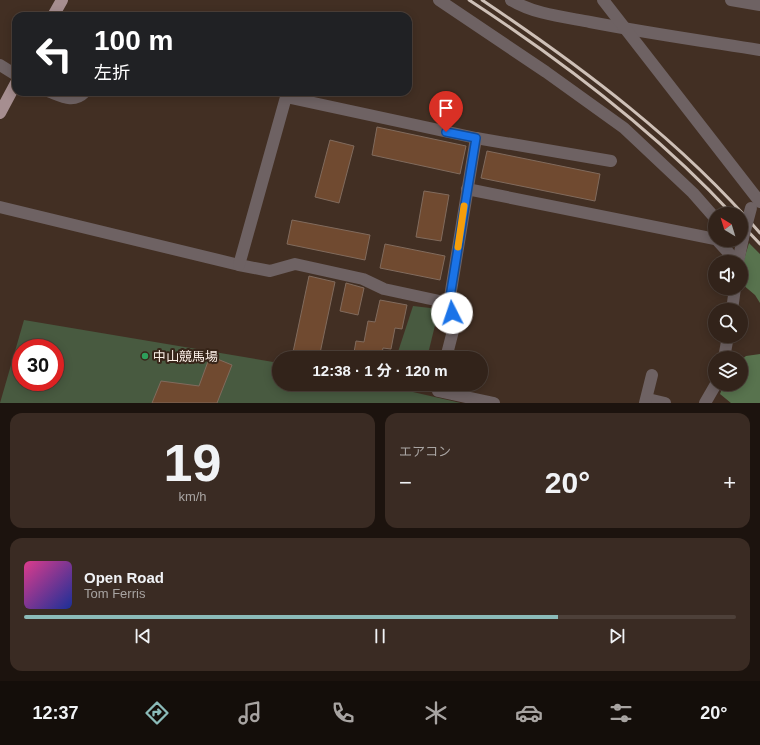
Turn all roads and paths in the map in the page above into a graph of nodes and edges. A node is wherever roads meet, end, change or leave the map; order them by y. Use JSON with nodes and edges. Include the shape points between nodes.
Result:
{"nodes":[{"id":1,"x":62,"y":0,"type":"edge"},
{"id":2,"x":439,"y":0,"type":"edge"},
{"id":3,"x":511,"y":0,"type":"edge"},
{"id":4,"x":603,"y":0,"type":"edge"},
{"id":5,"x":731,"y":0,"type":"edge"},
{"id":6,"x":760,"y":5,"type":"edge"},
{"id":7,"x":55,"y":12,"type":"edge"},
{"id":8,"x":625,"y":29,"type":"junction"},
{"id":9,"x":760,"y":50,"type":"edge"},
{"id":10,"x":0,"y":65,"type":"edge"},
{"id":11,"x":12,"y":72,"type":"edge"},
{"id":12,"x":12,"y":91,"type":"edge"},
{"id":13,"x":63,"y":96,"type":"edge"},
{"id":14,"x":80,"y":96,"type":"edge"},
{"id":15,"x":0,"y":113,"type":"edge"},
{"id":16,"x":476,"y":138,"type":"junction"},
{"id":17,"x":610,"y":161,"type":"dead end"},
{"id":18,"x":467,"y":189,"type":"junction"},
{"id":19,"x":755,"y":201,"type":"edge"},
{"id":20,"x":0,"y":207,"type":"edge"},
{"id":21,"x":708,"y":210,"type":"edge"},
{"id":22,"x":748,"y":219,"type":"edge"},
{"id":23,"x":708,"y":238,"type":"edge"},
{"id":24,"x":723,"y":247,"type":"edge"},
{"id":25,"x":731,"y":255,"type":"edge"},
{"id":26,"x":239,"y":265,"type":"junction"},
{"id":27,"x":449,"y":303,"type":"junction"},
{"id":28,"x":448,"y":351,"type":"edge"},
{"id":29,"x":652,"y":375,"type":"dead end"},
{"id":30,"x":438,"y":391,"type":"edge"},
{"id":31,"x":712,"y":391,"type":"edge"},
{"id":32,"x":647,"y":401,"type":"edge"},
{"id":33,"x":494,"y":403,"type":"edge"},
{"id":34,"x":665,"y":403,"type":"edge"},
{"id":35,"x":705,"y":403,"type":"edge"}],
"edges":[{"from":1,"to":7,"type":"main road"},
{"from":2,"to":21,"type":"street","via":[[624,128]]},
{"from":3,"to":8,"type":"street","via":[[521,6],[552,15]]},
{"from":4,"to":8,"type":"street"},
{"from":5,"to":6,"type":"street"},
{"from":8,"to":9,"type":"street"},
{"from":8,"to":19,"type":"street"},
{"from":10,"to":11,"type":"street"},
{"from":12,"to":15,"type":"main road"},
{"from":13,"to":14,"type":"street","via":[[72,99]]},
{"from":16,"to":17,"type":"street"},
{"from":16,"to":18,"type":"street"},
{"from":16,"to":26,"type":"street","via":[[286,97]]},
{"from":18,"to":23,"type":"street"},
{"from":18,"to":27,"type":"street"},
{"from":19,"to":22,"type":"street","bridge":true},
{"from":20,"to":26,"type":"street"},
{"from":24,"to":25,"type":"street"},
{"from":26,"to":27,"type":"street","via":[[270,271],[295,264],[363,279],[384,289]]},
{"from":27,"to":28,"type":"street","via":[[455,323]]},
{"from":29,"to":32,"type":"street"},
{"from":30,"to":33,"type":"street"},
{"from":31,"to":35,"type":"street"},
{"from":32,"to":34,"type":"street"}]}
